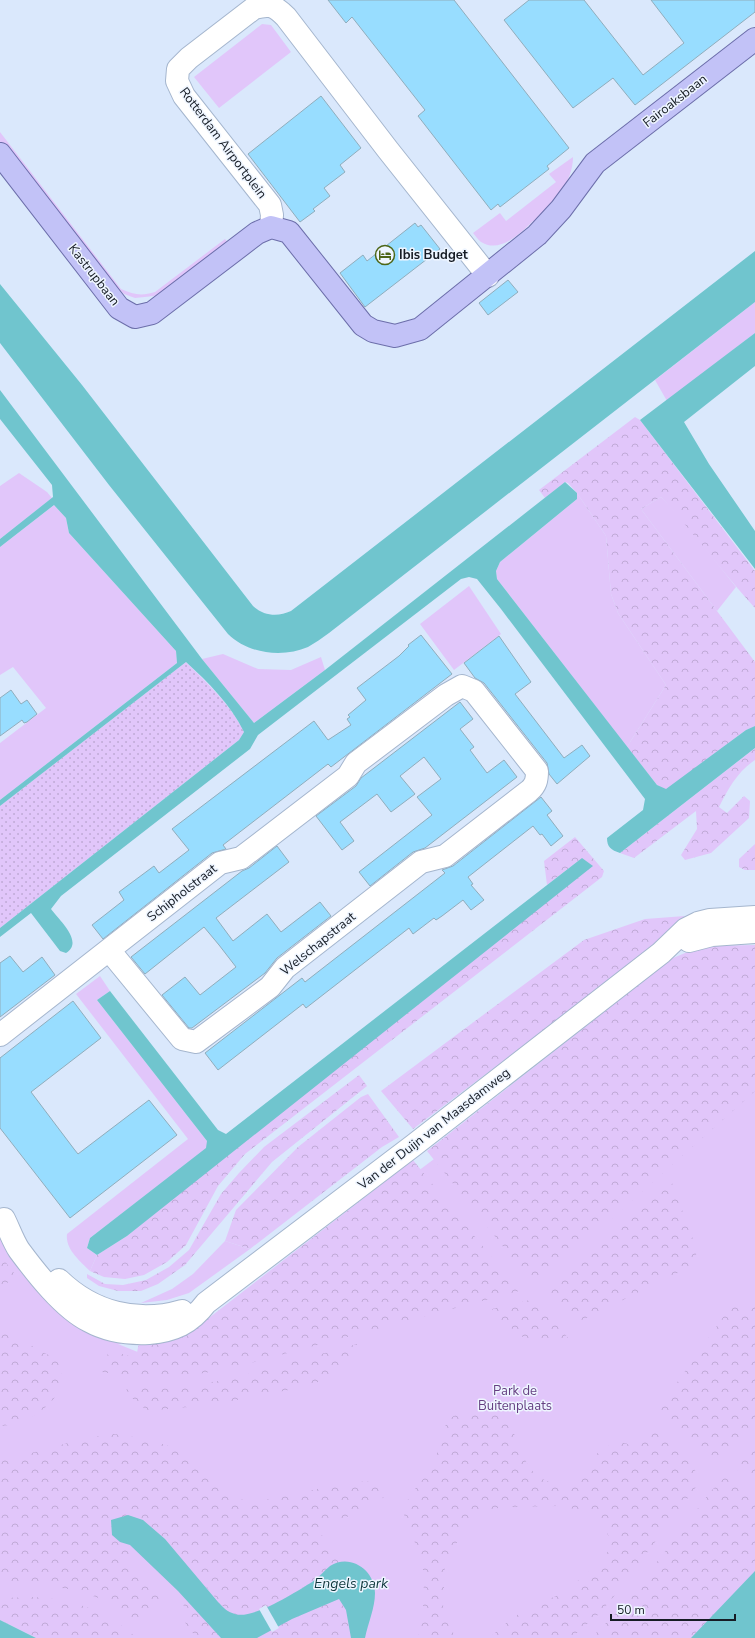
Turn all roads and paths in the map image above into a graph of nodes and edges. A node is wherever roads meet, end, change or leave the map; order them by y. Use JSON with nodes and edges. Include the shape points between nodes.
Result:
{"nodes":[{"id":1,"x":755,"y":39,"type":"edge"},
{"id":2,"x":0,"y":154,"type":"edge"},
{"id":3,"x":271,"y":228,"type":"junction"},
{"id":4,"x":488,"y":276,"type":"junction"},
{"id":5,"x":462,"y":686,"type":"joint"},
{"id":6,"x":755,"y":917,"type":"edge"},
{"id":7,"x":755,"y":932,"type":"edge"},
{"id":8,"x":109,"y":950,"type":"junction"},
{"id":9,"x":661,"y":953,"type":"junction"},
{"id":10,"x":0,"y":1035,"type":"edge"},
{"id":11,"x":2,"y":1216,"type":"edge"}],
"edges":[{"from":1,"to":4,"type":"main road","name":"Fairoaksbaan","via":[[595,163],[537,235]]},
{"from":2,"to":3,"type":"main road","name":"Kastrupbaan","via":[[119,308],[135,318],[152,313],[257,232]]},
{"from":3,"to":4,"type":"main road","via":[[289,232],[363,325],[373,331],[394,336],[420,329]]},
{"from":3,"to":4,"type":"street","name":"Rotterdam Airportplein","via":[[270,205],[184,96],[177,81],[178,69],[254,8],[264,6],[276,7],[286,17]]},
{"from":5,"to":8,"type":"street","name":"Schipholstraat","via":[[446,695],[356,763],[348,776],[241,858],[220,864]]},
{"from":5,"to":8,"type":"street","name":"Welschapstraat","via":[[474,690],[536,771],[537,780],[534,787],[444,856],[421,862],[285,968],[270,987],[196,1042],[182,1039]]},
{"from":6,"to":9,"type":"street","name":"Van der Duijn van Maasdamweg","via":[[698,923],[686,929]]},
{"from":7,"to":9,"type":"street","name":"Van der Duijn van Maasdamweg","via":[[712,934]]},
{"from":8,"to":10,"type":"street","name":"Schipholstraat"},
{"from":9,"to":11,"type":"street","name":"Van der Duijn van Maasdamweg","via":[[206,1303],[189,1322],[174,1329],[136,1334],[112,1330],[90,1322],[73,1311],[18,1248]]}]}
